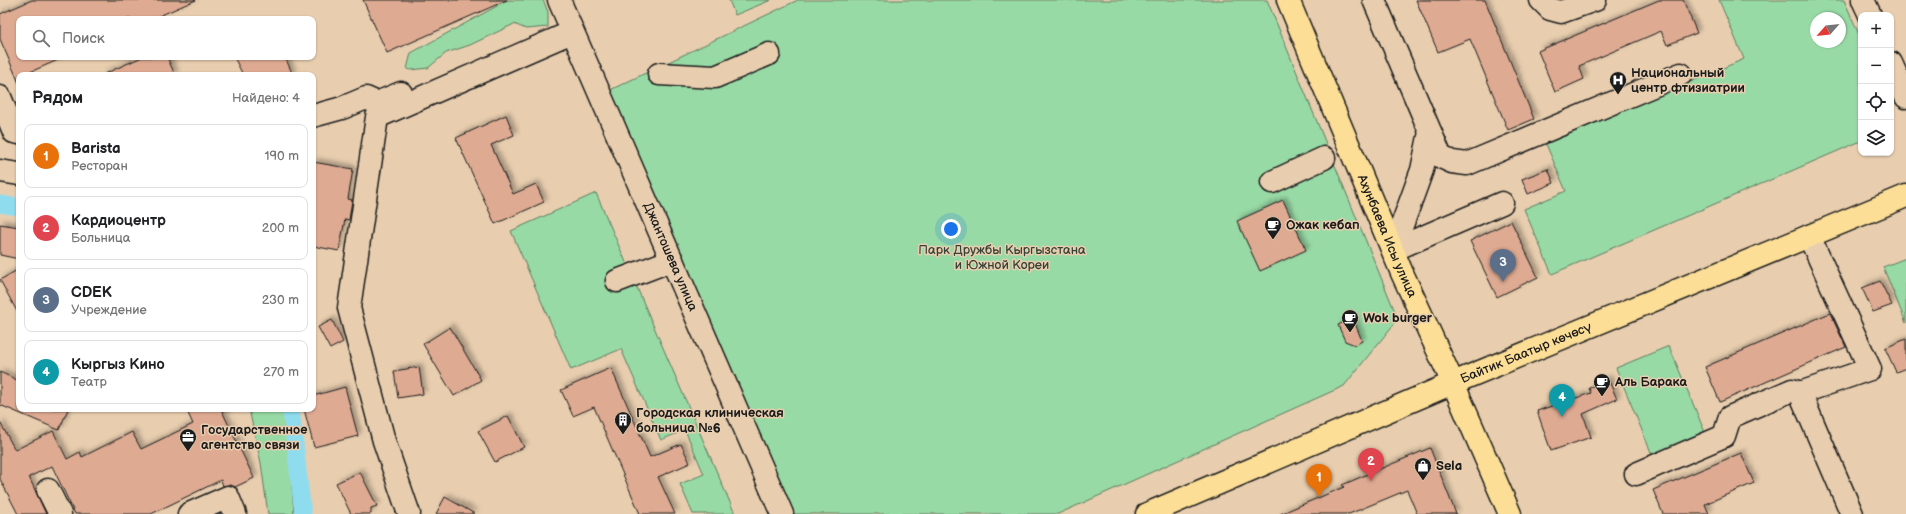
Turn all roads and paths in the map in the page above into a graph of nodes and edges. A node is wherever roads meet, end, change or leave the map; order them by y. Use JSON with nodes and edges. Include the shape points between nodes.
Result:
{"nodes":[{"id":1,"x":559,"y":0,"type":"edge"},
{"id":2,"x":1288,"y":0,"type":"edge"},
{"id":3,"x":1374,"y":0,"type":"edge"},
{"id":4,"x":1541,"y":0,"type":"edge"},
{"id":5,"x":1595,"y":0,"type":"edge"},
{"id":6,"x":1863,"y":0,"type":"edge"},
{"id":7,"x":1869,"y":12,"type":"edge"},
{"id":8,"x":570,"y":27,"type":"junction"},
{"id":9,"x":769,"y":54,"type":"dead end"},
{"id":10,"x":1894,"y":70,"type":"edge"},
{"id":11,"x":659,"y":74,"type":"dead end"},
{"id":12,"x":1681,"y":74,"type":"dead end"},
{"id":13,"x":0,"y":97,"type":"edge"},
{"id":14,"x":1906,"y":97,"type":"edge"},
{"id":15,"x":316,"y":115,"type":"edge"},
{"id":16,"x":16,"y":132,"type":"edge"},
{"id":17,"x":1430,"y":132,"type":"junction"},
{"id":18,"x":1324,"y":158,"type":"dead end"},
{"id":19,"x":0,"y":170,"type":"edge"},
{"id":20,"x":16,"y":173,"type":"edge"},
{"id":21,"x":1272,"y":182,"type":"dead end"},
{"id":22,"x":1906,"y":196,"type":"edge"},
{"id":23,"x":1502,"y":203,"type":"dead end"},
{"id":24,"x":1809,"y":236,"type":"junction"},
{"id":25,"x":1392,"y":250,"type":"junction"},
{"id":26,"x":672,"y":260,"type":"junction"},
{"id":27,"x":617,"y":281,"type":"dead end"},
{"id":28,"x":1453,"y":383,"type":"junction"},
{"id":29,"x":1800,"y":393,"type":"junction"},
{"id":30,"x":1636,"y":474,"type":"dead end"},
{"id":31,"x":48,"y":490,"type":"dead end"},
{"id":32,"x":60,"y":514,"type":"edge"},
{"id":33,"x":189,"y":514,"type":"edge"},
{"id":34,"x":235,"y":514,"type":"edge"},
{"id":35,"x":409,"y":514,"type":"edge"},
{"id":36,"x":782,"y":514,"type":"edge"},
{"id":37,"x":1147,"y":514,"type":"edge"},
{"id":38,"x":1510,"y":514,"type":"edge"},
{"id":39,"x":1852,"y":514,"type":"edge"}],
"edges":[{"from":1,"to":8,"type":"street","name":"Джантошева улица"},
{"from":2,"to":25,"type":"main road","name":"Ахунбаева Исы улица"},
{"from":3,"to":17,"type":"street"},
{"from":4,"to":5,"type":"street","via":[[1550,9],[1561,12]]},
{"from":6,"to":7,"type":"street"},
{"from":8,"to":15,"type":"street","via":[[377,103],[366,98]]},
{"from":8,"to":26,"type":"street","name":"Джантошева улица"},
{"from":8,"to":35,"type":"street","via":[[377,117],[349,308],[384,442]]},
{"from":9,"to":11,"type":"street","via":[[715,77]]},
{"from":10,"to":14,"type":"street"},
{"from":12,"to":17,"type":"street","via":[[1467,164],[1441,157]]},
{"from":13,"to":16,"type":"street"},
{"from":17,"to":25,"type":"street","via":[[1422,170]]},
{"from":18,"to":21,"type":"street"},
{"from":19,"to":20,"type":"street"},
{"from":22,"to":24,"type":"main road","name":"Байтик Баатыр көчөсү"},
{"from":23,"to":25,"type":"street"},
{"from":24,"to":28,"type":"main road","name":"Байтик Баатыр көчөсү"},
{"from":24,"to":29,"type":"street","via":[[1870,369]]},
{"from":25,"to":28,"type":"main road","name":"Ахунбаева Исы улица"},
{"from":26,"to":27,"type":"street"},
{"from":26,"to":36,"type":"street","name":"Джантошева улица"},
{"from":28,"to":37,"type":"main road","name":"Байтик Баатыр көчөсү"},
{"from":28,"to":38,"type":"main road","name":"Ахунбаева Исы улица"},
{"from":29,"to":30,"type":"street","via":[[1792,390],[1730,417],[1724,436]]},
{"from":29,"to":39,"type":"street"},
{"from":31,"to":32,"type":"street"},
{"from":33,"to":34,"type":"street","via":[[228,497]]}]}
